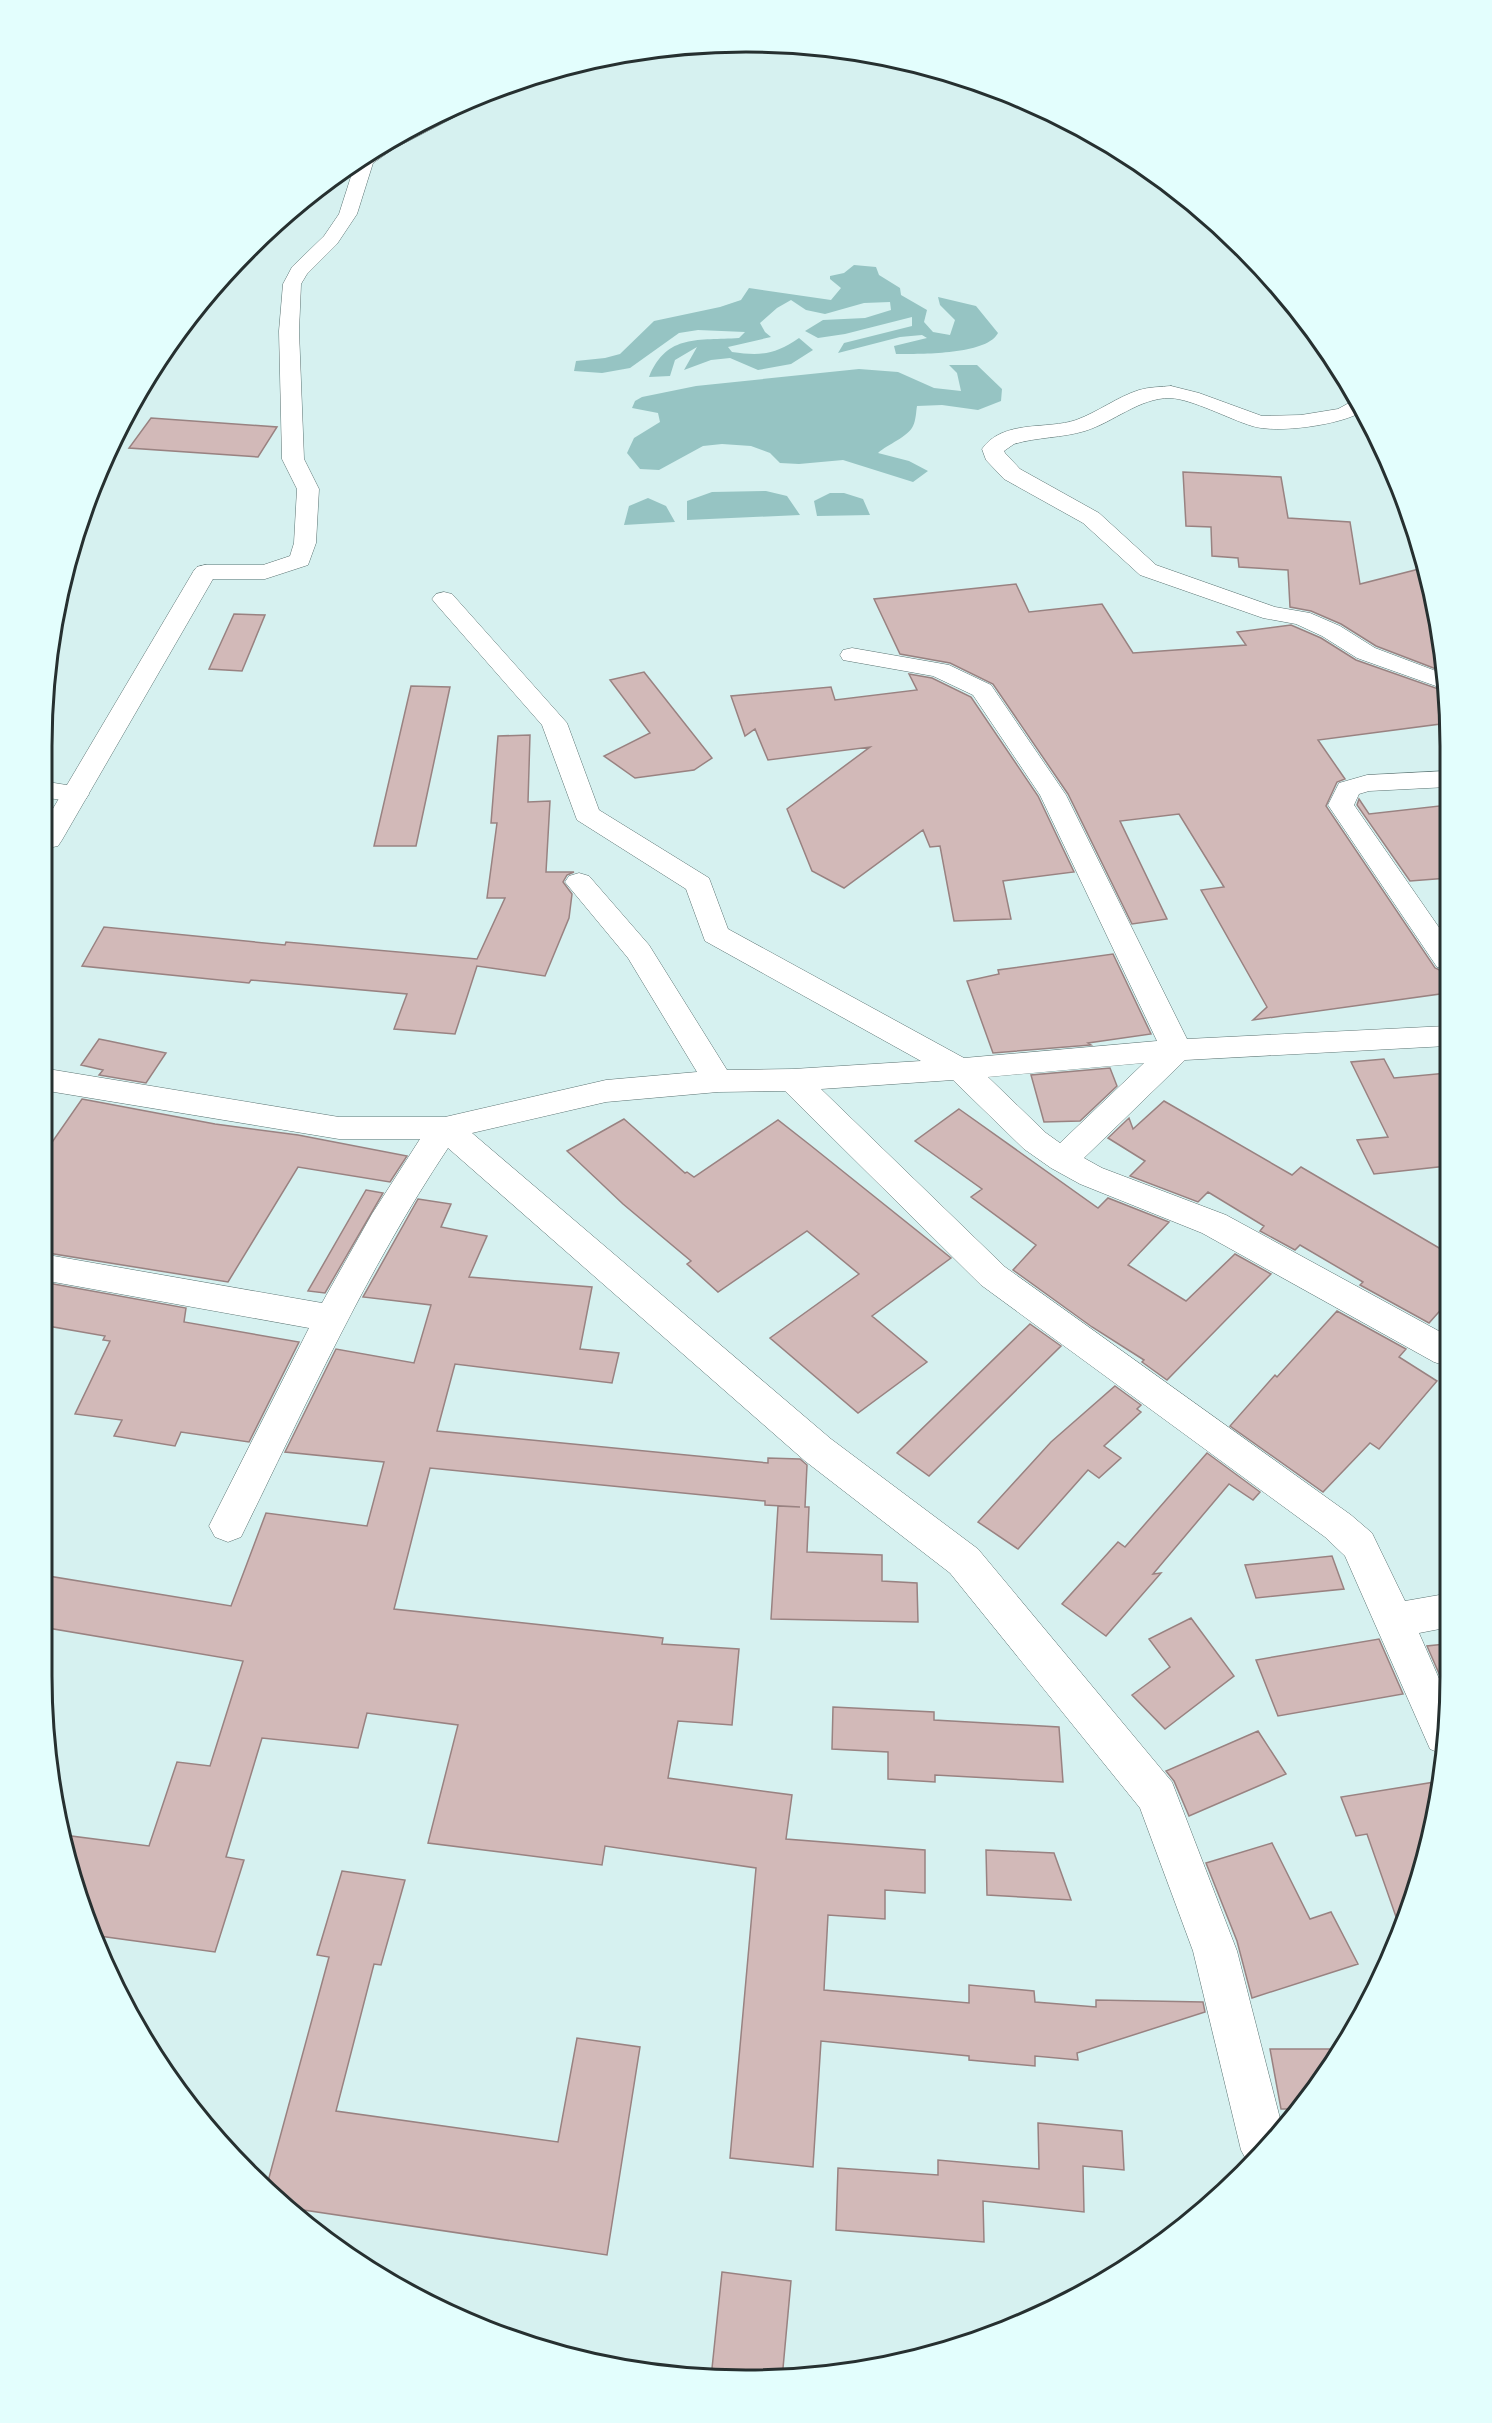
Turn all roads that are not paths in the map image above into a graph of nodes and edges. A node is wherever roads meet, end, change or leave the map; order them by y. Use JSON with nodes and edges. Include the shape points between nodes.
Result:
{"nodes":[{"id":1,"x":364,"y":167,"type":"edge"},
{"id":2,"x":1352,"y":409,"type":"edge"},
{"id":3,"x":444,"y":599,"type":"dead end"},
{"id":4,"x":852,"y":655,"type":"dead end"},
{"id":5,"x":1436,"y":679,"type":"edge"},
{"id":6,"x":1440,"y":779,"type":"edge"},
{"id":7,"x":52,"y":791,"type":"edge"},
{"id":8,"x":75,"y":794,"type":"junction"},
{"id":9,"x":52,"y":833,"type":"edge"},
{"id":10,"x":579,"y":882,"type":"dead end"},
{"id":11,"x":1440,"y":950,"type":"edge"},
{"id":12,"x":1440,"y":1036,"type":"edge"},
{"id":13,"x":1177,"y":1050,"type":"junction"},
{"id":14,"x":960,"y":1069,"type":"junction"},
{"id":15,"x":792,"y":1080,"type":"junction"},
{"id":16,"x":52,"y":1081,"type":"edge"},
{"id":17,"x":718,"y":1081,"type":"junction"},
{"id":18,"x":445,"y":1128,"type":"junction"},
{"id":19,"x":1062,"y":1160,"type":"junction"},
{"id":20,"x":52,"y":1269,"type":"edge"},
{"id":21,"x":331,"y":1318,"type":"junction"},
{"id":22,"x":1440,"y":1349,"type":"edge"},
{"id":23,"x":228,"y":1526,"type":"dead end"},
{"id":24,"x":1440,"y":1612,"type":"edge"},
{"id":25,"x":1394,"y":1620,"type":"junction"},
{"id":26,"x":1438,"y":1722,"type":"edge"},
{"id":27,"x":1262,"y":2139,"type":"edge"}],
"edges":[{"from":1,"to":8,"type":"street","via":[[348,214],[292,284],[289,331],[293,459],[308,489],[306,543],[300,560],[265,572],[206,572]]},
{"from":2,"to":5,"type":"street","via":[[1344,414],[1301,421],[1260,422],[1171,392],[1145,395],[1080,426],[1029,433],[993,449],[1012,474],[1091,518],[1148,570],[1271,613],[1302,618],[1366,653]]},
{"from":3,"to":14,"type":"street","via":[[554,723],[587,814],[699,884],[715,934]]},
{"from":4,"to":13,"type":"street","via":[[940,670],[967,681],[988,697],[1053,795]]},
{"from":6,"to":11,"type":"street","via":[[1367,783],[1348,789],[1341,805]]},
{"from":7,"to":8,"type":"street"},
{"from":8,"to":9,"type":"street"},
{"from":10,"to":17,"type":"street","via":[[639,952]]},
{"from":12,"to":13,"type":"street"},
{"from":13,"to":14,"type":"street"},
{"from":13,"to":19,"type":"street"},
{"from":14,"to":15,"type":"street"},
{"from":14,"to":19,"type":"street","via":[[1035,1141]]},
{"from":15,"to":17,"type":"street"},
{"from":15,"to":25,"type":"street","via":[[993,1276],[1338,1526],[1359,1545]]},
{"from":16,"to":18,"type":"street","via":[[339,1128]]},
{"from":17,"to":18,"type":"street","via":[[606,1091]]},
{"from":18,"to":21,"type":"street","via":[[408,1180]]},
{"from":18,"to":27,"type":"street","via":[[818,1450],[964,1561],[1156,1796],[1215,1951]]},
{"from":19,"to":22,"type":"street","via":[[1091,1176],[1214,1224]]},
{"from":20,"to":21,"type":"street"},
{"from":21,"to":23,"type":"street"},
{"from":24,"to":25,"type":"street"},
{"from":25,"to":26,"type":"street"}]}
